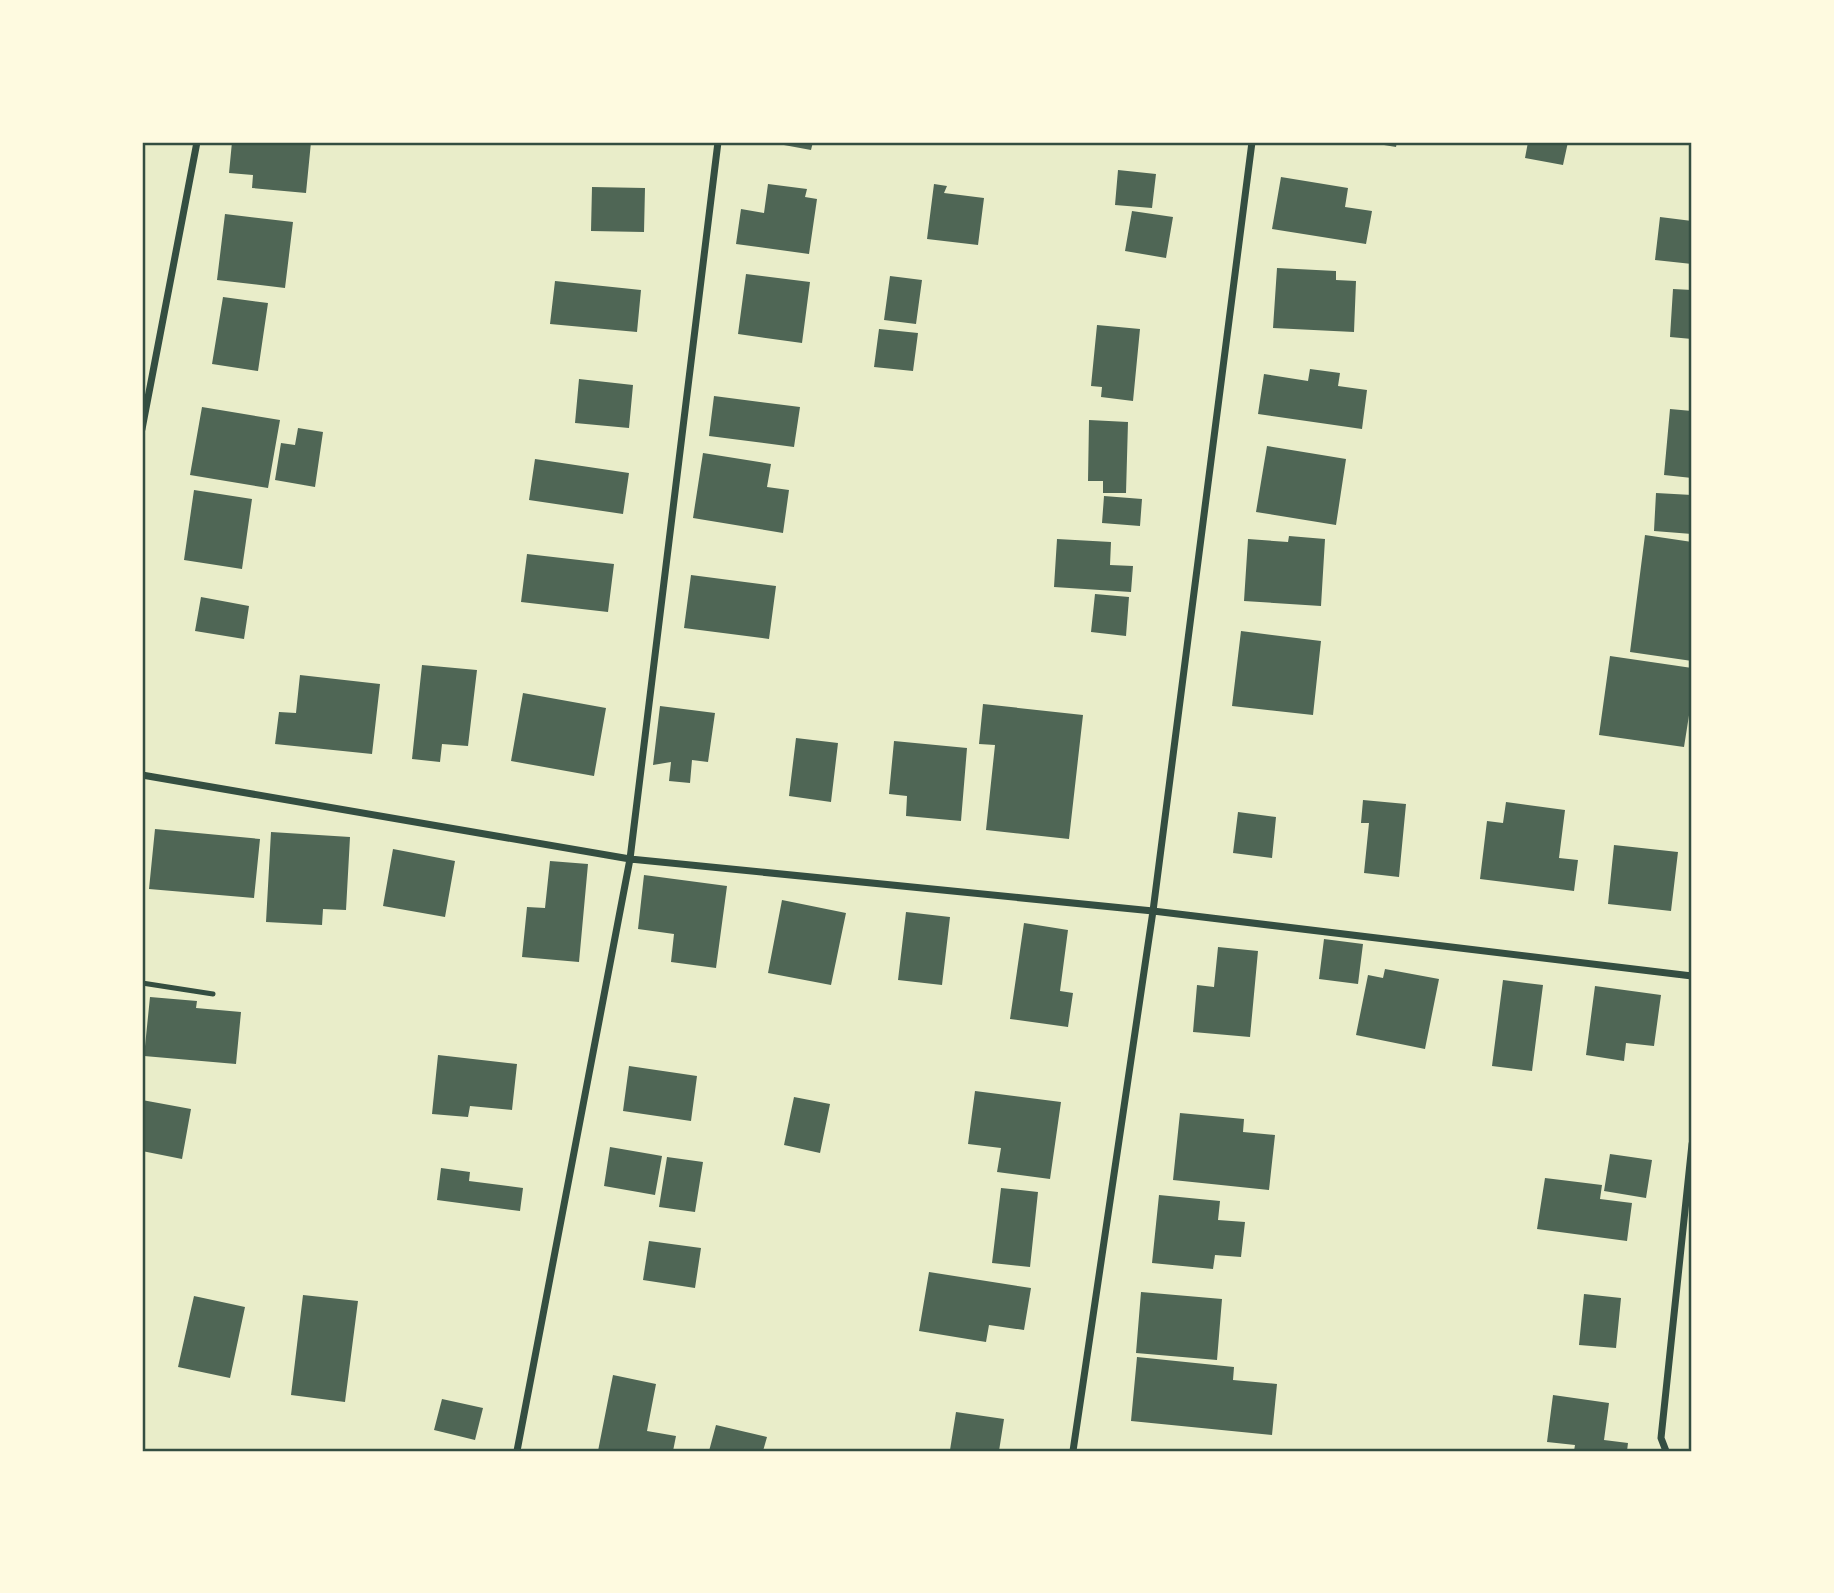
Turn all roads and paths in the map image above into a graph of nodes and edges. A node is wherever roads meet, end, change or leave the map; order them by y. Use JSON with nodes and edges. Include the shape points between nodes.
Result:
{"nodes":[{"id":1,"x":197,"y":142,"type":"edge"},
{"id":2,"x":718,"y":142,"type":"edge"},
{"id":3,"x":1252,"y":142,"type":"edge"},
{"id":4,"x":142,"y":429,"type":"edge"},
{"id":5,"x":142,"y":775,"type":"edge"},
{"id":6,"x":630,"y":859,"type":"junction"},
{"id":7,"x":1153,"y":911,"type":"junction"},
{"id":8,"x":1692,"y":976,"type":"edge"},
{"id":9,"x":142,"y":983,"type":"edge"},
{"id":10,"x":213,"y":994,"type":"dead end"},
{"id":11,"x":1692,"y":1144,"type":"edge"},
{"id":12,"x":517,"y":1451,"type":"edge"},
{"id":13,"x":1073,"y":1451,"type":"edge"},
{"id":14,"x":1666,"y":1451,"type":"edge"}],
"edges":[{"from":1,"to":4,"type":"street"},
{"from":2,"to":6,"type":"street"},
{"from":3,"to":7,"type":"street"},
{"from":5,"to":6,"type":"street"},
{"from":6,"to":7,"type":"street"},
{"from":6,"to":12,"type":"street"},
{"from":7,"to":8,"type":"street"},
{"from":7,"to":13,"type":"street"},
{"from":9,"to":10,"type":"lane"},
{"from":11,"to":14,"type":"street","via":[[1661,1438]]}]}
